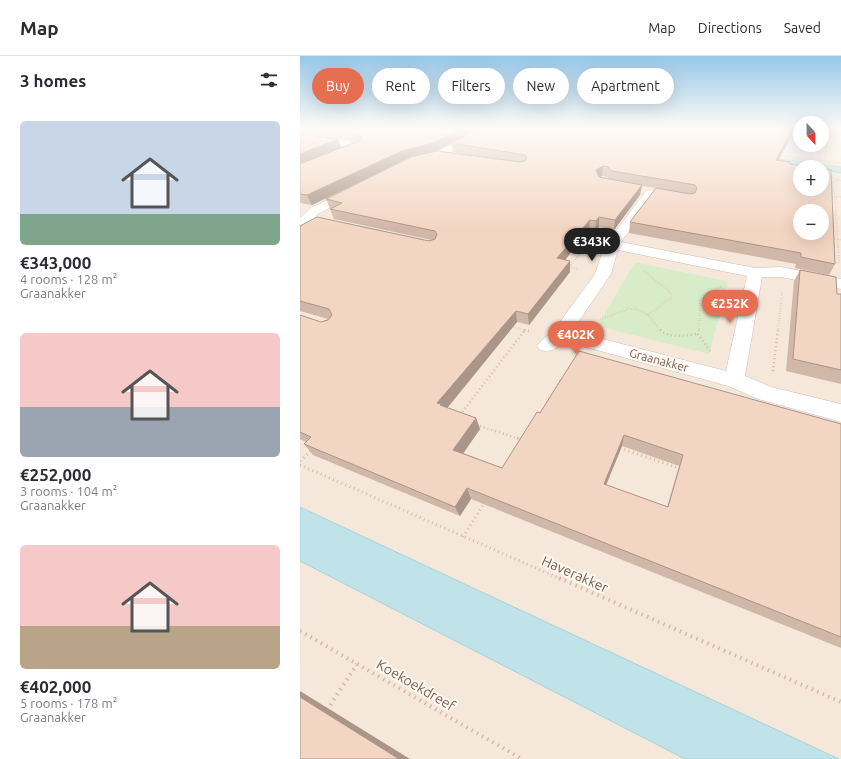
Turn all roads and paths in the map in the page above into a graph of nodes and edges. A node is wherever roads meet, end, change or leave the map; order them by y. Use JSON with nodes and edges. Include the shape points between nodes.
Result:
{"nodes":[{"id":1,"x":320,"y":162,"type":"edge"},
{"id":2,"x":413,"y":162,"type":"edge"},
{"id":3,"x":409,"y":163,"type":"edge"},
{"id":4,"x":300,"y":170,"type":"edge"},
{"id":5,"x":829,"y":174,"type":"edge"},
{"id":6,"x":838,"y":180,"type":"junction"},
{"id":7,"x":841,"y":181,"type":"edge"},
{"id":8,"x":365,"y":185,"type":"edge"},
{"id":9,"x":652,"y":192,"type":"edge"},
{"id":10,"x":835,"y":197,"type":"junction"},
{"id":11,"x":841,"y":197,"type":"edge"},
{"id":12,"x":308,"y":222,"type":"edge"},
{"id":13,"x":830,"y":238,"type":"edge"},
{"id":14,"x":838,"y":239,"type":"junction"},
{"id":15,"x":841,"y":240,"type":"edge"},
{"id":16,"x":612,"y":245,"type":"junction"},
{"id":17,"x":562,"y":266,"type":"edge"},
{"id":18,"x":755,"y":273,"type":"junction"},
{"id":19,"x":784,"y":273,"type":"junction"},
{"id":20,"x":603,"y":274,"type":"junction"},
{"id":21,"x":840,"y":277,"type":"edge"},
{"id":22,"x":648,"y":315,"type":"junction"},
{"id":23,"x":596,"y":321,"type":"dead end"},
{"id":24,"x":510,"y":326,"type":"edge"},
{"id":25,"x":525,"y":330,"type":"junction"},
{"id":26,"x":532,"y":332,"type":"dead end"},
{"id":27,"x":698,"y":334,"type":"junction"},
{"id":28,"x":565,"y":374,"type":"edge"},
{"id":29,"x":734,"y":380,"type":"junction"},
{"id":30,"x":770,"y":394,"type":"junction"},
{"id":31,"x":841,"y":413,"type":"edge"},
{"id":32,"x":458,"y":418,"type":"edge"},
{"id":33,"x":536,"y":420,"type":"edge"},
{"id":34,"x":470,"y":423,"type":"edge"},
{"id":35,"x":527,"y":434,"type":"edge"},
{"id":36,"x":523,"y":440,"type":"junction"},
{"id":37,"x":317,"y":445,"type":"edge"},
{"id":38,"x":519,"y":447,"type":"edge"},
{"id":39,"x":618,"y":448,"type":"edge"},
{"id":40,"x":300,"y":461,"type":"edge"},
{"id":41,"x":300,"y":466,"type":"edge"},
{"id":42,"x":686,"y":470,"type":"edge"},
{"id":43,"x":487,"y":498,"type":"edge"},
{"id":44,"x":463,"y":537,"type":"junction"},
{"id":45,"x":300,"y":631,"type":"edge"},
{"id":46,"x":357,"y":664,"type":"junction"},
{"id":47,"x":841,"y":702,"type":"edge"},
{"id":48,"x":324,"y":714,"type":"edge"},
{"id":49,"x":522,"y":759,"type":"edge"}],
"edges":[{"from":1,"to":4,"type":"street"},
{"from":2,"to":3,"type":"street"},
{"from":5,"to":6,"type":"path"},
{"from":6,"to":7,"type":"path"},
{"from":6,"to":10,"type":"path","via":[[832,183]]},
{"from":8,"to":12,"type":"street","via":[[314,211]]},
{"from":9,"to":16,"type":"street","name":"Graanakker"},
{"from":10,"to":11,"type":"path"},
{"from":10,"to":14,"type":"path"},
{"from":13,"to":14,"type":"path"},
{"from":14,"to":15,"type":"path"},
{"from":14,"to":21,"type":"path"},
{"from":16,"to":18,"type":"street"},
{"from":16,"to":20,"type":"street","name":"Graanakker"},
{"from":16,"to":22,"type":"path","via":[[670,292],[672,297]]},
{"from":17,"to":20,"type":"path"},
{"from":18,"to":19,"type":"street"},
{"from":18,"to":27,"type":"path","via":[[707,293],[701,298],[698,308],[701,324]]},
{"from":18,"to":29,"type":"street"},
{"from":19,"to":21,"type":"street"},
{"from":19,"to":30,"type":"path"},
{"from":20,"to":29,"type":"street","name":"Graanakker","via":[[554,340]]},
{"from":22,"to":23,"type":"path","via":[[636,309]]},
{"from":22,"to":27,"type":"path","via":[[660,331],[667,335],[674,337]]},
{"from":24,"to":25,"type":"path"},
{"from":25,"to":26,"type":"path"},
{"from":25,"to":32,"type":"path"},
{"from":27,"to":29,"type":"path"},
{"from":28,"to":33,"type":"path"},
{"from":29,"to":30,"type":"street","name":"Graanakker"},
{"from":30,"to":31,"type":"street","name":"Graanakker"},
{"from":34,"to":36,"type":"path"},
{"from":35,"to":36,"type":"path"},
{"from":36,"to":38,"type":"path"},
{"from":37,"to":40,"type":"path"},
{"from":39,"to":42,"type":"path"},
{"from":41,"to":44,"type":"path","name":"Haverakker"},
{"from":43,"to":44,"type":"path"},
{"from":44,"to":47,"type":"path","name":"Haverakker"},
{"from":45,"to":46,"type":"path","name":"Koekoekdreef"},
{"from":46,"to":48,"type":"path"},
{"from":46,"to":49,"type":"path","name":"Koekoekdreef"}]}
